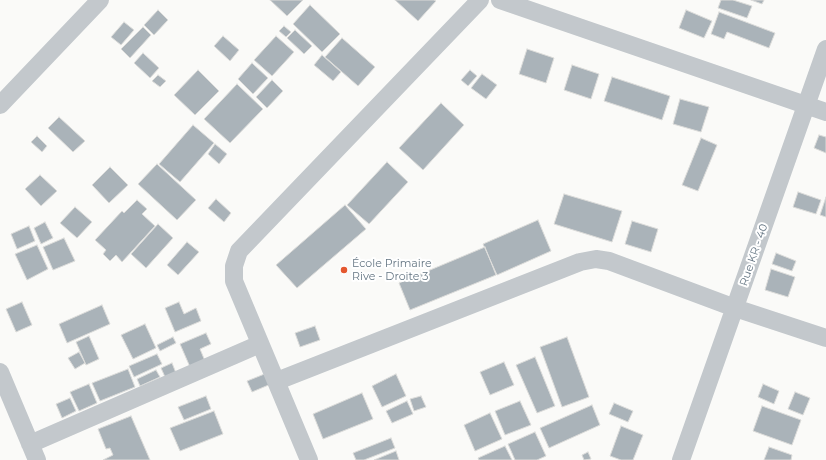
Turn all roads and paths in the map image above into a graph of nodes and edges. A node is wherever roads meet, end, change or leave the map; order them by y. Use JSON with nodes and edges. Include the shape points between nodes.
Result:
{"nodes":[{"id":1,"x":100,"y":0,"type":"edge"},
{"id":2,"x":480,"y":0,"type":"edge"},
{"id":3,"x":502,"y":0,"type":"edge"},
{"id":4,"x":826,"y":49,"type":"edge"},
{"id":5,"x":0,"y":105,"type":"edge"},
{"id":6,"x":806,"y":105,"type":"junction"},
{"id":7,"x":826,"y":112,"type":"edge"},
{"id":8,"x":735,"y":308,"type":"junction"},
{"id":9,"x":826,"y":338,"type":"edge"},
{"id":10,"x":260,"y":344,"type":"junction"},
{"id":11,"x":0,"y":372,"type":"edge"},
{"id":12,"x":277,"y":381,"type":"junction"},
{"id":13,"x":34,"y":452,"type":"edge"},
{"id":14,"x":309,"y":460,"type":"edge"},
{"id":15,"x":681,"y":460,"type":"edge"}],
"edges":[{"from":1,"to":5,"type":"street"},
{"from":2,"to":10,"type":"street","via":[[240,251],[234,266],[234,281]]},
{"from":3,"to":6,"type":"street"},
{"from":4,"to":6,"type":"street","name":"Rue KR - 40"},
{"from":6,"to":7,"type":"street"},
{"from":6,"to":8,"type":"street","name":"Rue KR - 40"},
{"from":8,"to":9,"type":"street"},
{"from":8,"to":12,"type":"street","via":[[608,261],[591,260],[580,262]]},
{"from":8,"to":15,"type":"street","name":"Rue KR - 40"},
{"from":10,"to":12,"type":"street"},
{"from":10,"to":13,"type":"street"},
{"from":11,"to":13,"type":"street"},
{"from":12,"to":14,"type":"street"}]}
